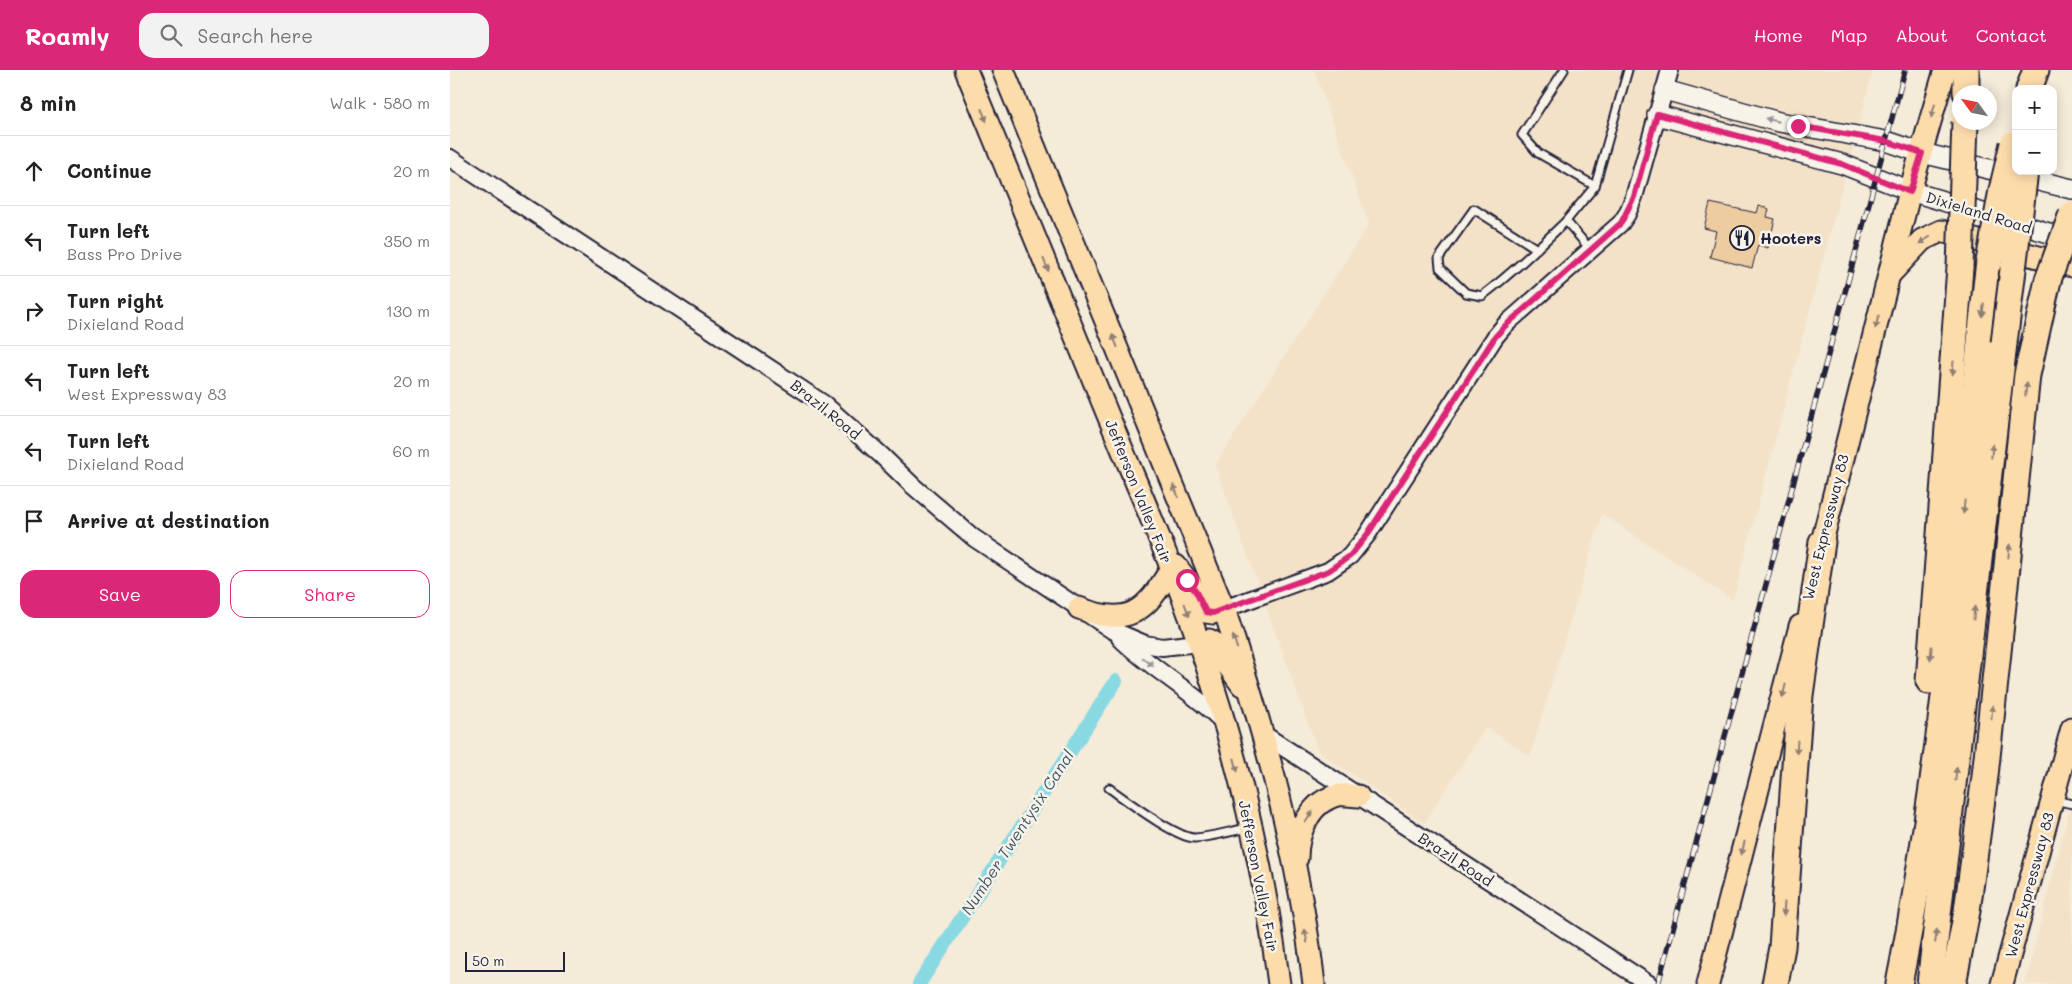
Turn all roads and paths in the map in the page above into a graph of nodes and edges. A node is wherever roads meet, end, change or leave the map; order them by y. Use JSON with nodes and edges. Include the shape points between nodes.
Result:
{"nodes":[{"id":1,"x":966,"y":70,"type":"edge"},
{"id":2,"x":1003,"y":70,"type":"edge"},
{"id":3,"x":1564,"y":70,"type":"edge"},
{"id":4,"x":1628,"y":70,"type":"edge"},
{"id":5,"x":1670,"y":70,"type":"edge"},
{"id":6,"x":1945,"y":70,"type":"edge"},
{"id":7,"x":1966,"y":70,"type":"edge"},
{"id":8,"x":2036,"y":70,"type":"edge"},
{"id":9,"x":1966,"y":85,"type":"edge"},
{"id":10,"x":2030,"y":85,"type":"edge"},
{"id":11,"x":2034,"y":85,"type":"edge"},
{"id":12,"x":1665,"y":90,"type":"junction"},
{"id":13,"x":1657,"y":114,"type":"junction"},
{"id":14,"x":1965,"y":130,"type":"edge"},
{"id":15,"x":2012,"y":149,"type":"edge"},
{"id":16,"x":1922,"y":153,"type":"junction"},
{"id":17,"x":450,"y":158,"type":"edge"},
{"id":18,"x":2025,"y":175,"type":"edge"},
{"id":19,"x":1595,"y":186,"type":"junction"},
{"id":20,"x":2072,"y":189,"type":"edge"},
{"id":21,"x":1910,"y":192,"type":"junction"},
{"id":22,"x":2072,"y":214,"type":"edge"},
{"id":23,"x":1566,"y":222,"type":"junction"},
{"id":24,"x":2072,"y":240,"type":"edge"},
{"id":25,"x":1537,"y":249,"type":"junction"},
{"id":26,"x":1590,"y":249,"type":"junction"},
{"id":27,"x":2072,"y":266,"type":"edge"},
{"id":28,"x":1889,"y":275,"type":"junction"},
{"id":29,"x":1822,"y":542,"type":"junction"},
{"id":30,"x":1161,"y":546,"type":"junction"},
{"id":31,"x":1171,"y":569,"type":"junction"},
{"id":32,"x":1079,"y":608,"type":"junction"},
{"id":33,"x":1224,"y":609,"type":"junction"},
{"id":34,"x":1112,"y":630,"type":"junction"},
{"id":35,"x":1199,"y":643,"type":"junction"},
{"id":36,"x":1255,"y":706,"type":"junction"},
{"id":37,"x":1224,"y":722,"type":"junction"},
{"id":38,"x":2072,"y":728,"type":"edge"},
{"id":39,"x":1263,"y":734,"type":"junction"},
{"id":40,"x":1109,"y":788,"type":"dead end"},
{"id":41,"x":1358,"y":796,"type":"junction"},
{"id":42,"x":2062,"y":802,"type":"edge"},
{"id":43,"x":1251,"y":828,"type":"junction"},
{"id":44,"x":1297,"y":881,"type":"junction"},
{"id":45,"x":1900,"y":982,"type":"edge"},
{"id":46,"x":1279,"y":984,"type":"edge"},
{"id":47,"x":1314,"y":984,"type":"edge"},
{"id":48,"x":1649,"y":984,"type":"edge"},
{"id":49,"x":1708,"y":984,"type":"edge"},
{"id":50,"x":1775,"y":984,"type":"edge"},
{"id":51,"x":1930,"y":984,"type":"edge"},
{"id":52,"x":1953,"y":984,"type":"edge"},
{"id":53,"x":2002,"y":984,"type":"edge"}],
"edges":[{"from":1,"to":30,"type":"main road","name":"Jefferson Valley Fair","one_way":true},
{"from":33,"to":2,"type":"main road","one_way":true},
{"from":3,"to":19,"type":"lane","via":[[1522,135],[1538,153]]},
{"from":4,"to":19,"type":"lane"},
{"from":5,"to":12,"type":"street"},
{"from":6,"to":16,"type":"main road","name":"West Expressway 83","one_way":true},
{"from":7,"to":9,"type":"highway"},
{"from":8,"to":10,"type":"highway"},
{"from":8,"to":11,"type":"highway"},
{"from":12,"to":13,"type":"street"},
{"from":16,"to":12,"type":"main road","one_way":true,"via":[[1886,141],[1779,122]]},
{"from":13,"to":21,"type":"main road","name":"Dixieland Road","via":[[1842,164]]},
{"from":13,"to":26,"type":"street","via":[[1627,214]]},
{"from":14,"to":45,"type":"highway","one_way":true,"bridge":true,"via":[[1960,267],[1923,756]]},
{"from":15,"to":45,"type":"highway","one_way":true,"bridge":true,"via":[[1989,262],[1949,649],[1924,837]]},
{"from":16,"to":20,"type":"main road"},
{"from":16,"to":21,"type":"main road","name":"West Expressway 83"},
{"from":17,"to":32,"type":"street","name":"Brazil Road","via":[[824,404],[943,514]]},
{"from":51,"to":18,"type":"highway","one_way":true,"bridge":true},
{"from":19,"to":23,"type":"lane"},
{"from":21,"to":24,"type":"main road","name":"Dixieland Road"},
{"from":21,"to":28,"type":"main road","name":"West Expressway 83"},
{"from":52,"to":22,"type":"highway","one_way":true,"bridge":true,"via":[[1967,911],[1985,776],[2027,374],[2048,280]]},
{"from":23,"to":25,"type":"lane"},
{"from":23,"to":26,"type":"lane"},
{"from":25,"to":25,"type":"lane","via":[[1482,296],[1466,293],[1440,268],[1440,258],[1474,209]]},
{"from":26,"to":33,"type":"street","via":[[1495,337],[1367,535],[1350,556],[1328,571]]},
{"from":27,"to":28,"type":"main road","one_way":true,"via":[[1941,231],[1922,240]]},
{"from":28,"to":29,"type":"main road","name":"West Expressway 83","one_way":true},
{"from":29,"to":49,"type":"main road","name":"West Expressway 83","one_way":true},
{"from":29,"to":50,"type":"highway","one_way":true,"via":[[1800,695],[1782,948]]},
{"from":30,"to":31,"type":"main road","name":"Jefferson Valley Fair"},
{"from":30,"to":33,"type":"main road","via":[[1196,592],[1206,612]]},
{"from":31,"to":32,"type":"main road","via":[[1151,599],[1131,614],[1109,618]]},
{"from":31,"to":35,"type":"main road","name":"Jefferson Valley Fair","one_way":true},
{"from":32,"to":34,"type":"street","name":"Brazil Road"},
{"from":36,"to":33,"type":"main road","one_way":true},
{"from":34,"to":35,"type":"street","name":"Brazil Road","via":[[1154,645]]},
{"from":34,"to":37,"type":"street","one_way":true,"via":[[1148,663],[1196,696]]},
{"from":35,"to":36,"type":"main road","via":[[1209,640],[1218,645],[1224,660]]},
{"from":35,"to":37,"type":"main road","name":"Jefferson Valley Fair"},
{"from":36,"to":39,"type":"main road"},
{"from":37,"to":43,"type":"main road","name":"Jefferson Valley Fair","one_way":true},
{"from":38,"to":42,"type":"main road","name":"West Expressway 83"},
{"from":39,"to":41,"type":"street","name":"Brazil Road"},
{"from":39,"to":44,"type":"main road"},
{"from":40,"to":43,"type":"lane","via":[[1183,836],[1194,838]]},
{"from":44,"to":41,"type":"main road","one_way":true,"via":[[1299,836],[1306,821],[1326,800],[1340,795]]},
{"from":41,"to":48,"type":"street","name":"Brazil Road"},
{"from":42,"to":53,"type":"main road","name":"West Expressway 83"},
{"from":43,"to":46,"type":"main road","name":"Jefferson Valley Fair"},
{"from":47,"to":44,"type":"main road","one_way":true}]}
